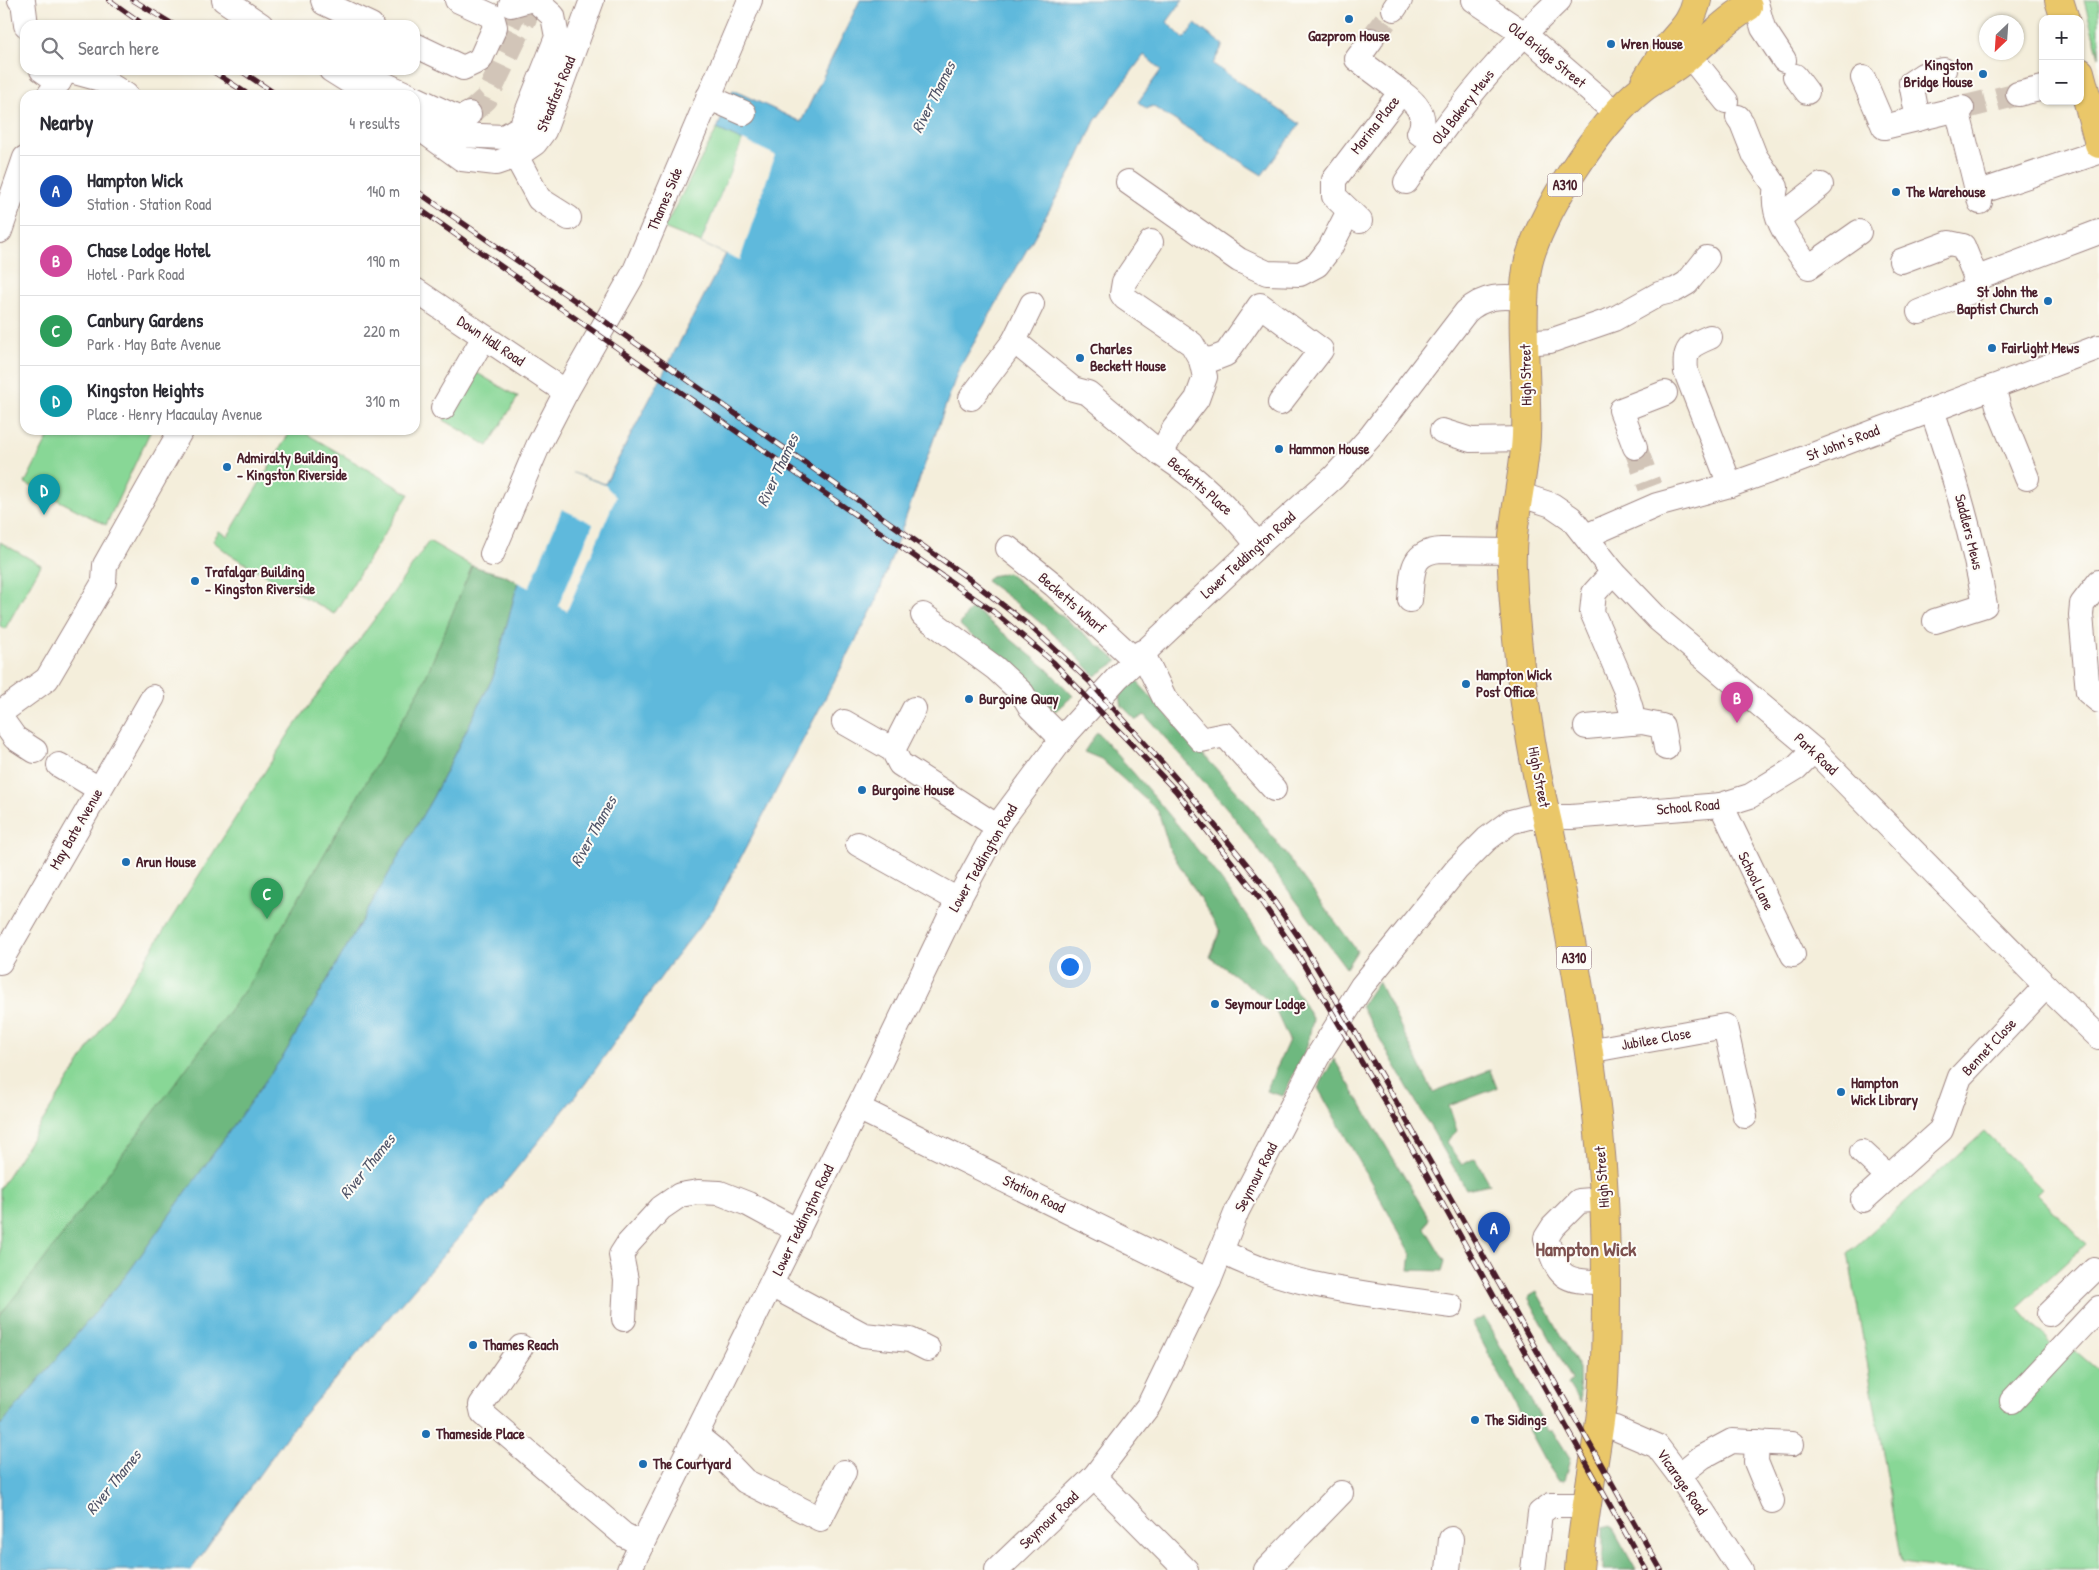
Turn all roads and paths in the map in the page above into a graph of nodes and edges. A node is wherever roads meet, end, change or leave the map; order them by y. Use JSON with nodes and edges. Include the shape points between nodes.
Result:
{"nodes":[{"id":1,"x":20,"y":0,"type":"edge"},
{"id":2,"x":224,"y":0,"type":"edge"},
{"id":3,"x":323,"y":0,"type":"edge"},
{"id":4,"x":457,"y":0,"type":"edge"},
{"id":5,"x":536,"y":0,"type":"edge"},
{"id":6,"x":592,"y":0,"type":"edge"},
{"id":7,"x":750,"y":0,"type":"edge"},
{"id":8,"x":1474,"y":0,"type":"edge"},
{"id":9,"x":1559,"y":0,"type":"edge"},
{"id":10,"x":1697,"y":0,"type":"edge"},
{"id":11,"x":1718,"y":0,"type":"edge"},
{"id":12,"x":2059,"y":0,"type":"edge"},
{"id":13,"x":1755,"y":3,"type":"edge"},
{"id":14,"x":2064,"y":15,"type":"edge"},
{"id":15,"x":25,"y":20,"type":"edge"},
{"id":16,"x":254,"y":20,"type":"edge"},
{"id":17,"x":360,"y":20,"type":"edge"},
{"id":18,"x":1523,"y":33,"type":"junction"},
{"id":19,"x":1371,"y":40,"type":"tunnel mouth"},
{"id":20,"x":420,"y":47,"type":"edge"},
{"id":21,"x":1681,"y":48,"type":"junction"},
{"id":22,"x":1944,"y":70,"type":"dead end"},
{"id":23,"x":340,"y":75,"type":"edge"},
{"id":24,"x":365,"y":75,"type":"edge"},
{"id":25,"x":1795,"y":76,"type":"dead end"},
{"id":26,"x":1863,"y":78,"type":"dead end"},
{"id":27,"x":54,"y":79,"type":"edge"},
{"id":28,"x":2084,"y":87,"type":"edge"},
{"id":29,"x":2039,"y":89,"type":"edge"},
{"id":30,"x":118,"y":90,"type":"edge"},
{"id":31,"x":363,"y":90,"type":"edge"},
{"id":32,"x":397,"y":90,"type":"edge"},
{"id":33,"x":1401,"y":92,"type":"junction"},
{"id":34,"x":2018,"y":94,"type":"tunnel mouth"},
{"id":35,"x":708,"y":97,"type":"junction"},
{"id":36,"x":420,"y":100,"type":"edge"},
{"id":37,"x":744,"y":113,"type":"dead end"},
{"id":38,"x":469,"y":114,"type":"tunnel mouth"},
{"id":39,"x":1617,"y":114,"type":"junction"},
{"id":40,"x":420,"y":118,"type":"edge"},
{"id":41,"x":1918,"y":119,"type":"junction"},
{"id":42,"x":420,"y":129,"type":"edge"},
{"id":43,"x":1419,"y":133,"type":"dead end"},
{"id":44,"x":2099,"y":144,"type":"edge"},
{"id":45,"x":2099,"y":152,"type":"edge"},
{"id":46,"x":516,"y":156,"type":"junction"},
{"id":47,"x":20,"y":173,"type":"edge"},
{"id":48,"x":1128,"y":182,"type":"dead end"},
{"id":49,"x":1406,"y":182,"type":"dead end"},
{"id":50,"x":1821,"y":185,"type":"dead end"},
{"id":51,"x":569,"y":218,"type":"dead end"},
{"id":52,"x":1779,"y":218,"type":"junction"},
{"id":53,"x":0,"y":231,"type":"edge"},
{"id":54,"x":1859,"y":232,"type":"dead end"},
{"id":55,"x":2099,"y":232,"type":"edge"},
{"id":56,"x":1151,"y":242,"type":"dead end"},
{"id":57,"x":1707,"y":258,"type":"dead end"},
{"id":58,"x":1902,"y":261,"type":"dead end"},
{"id":59,"x":1976,"y":278,"type":"junction"},
{"id":60,"x":420,"y":293,"type":"edge"},
{"id":61,"x":1524,"y":298,"type":"junction"},
{"id":62,"x":1032,"y":304,"type":"dead end"},
{"id":63,"x":1919,"y":312,"type":"dead end"},
{"id":64,"x":484,"y":337,"type":"junction"},
{"id":65,"x":1710,"y":337,"type":"dead end"},
{"id":66,"x":1014,"y":341,"type":"junction"},
{"id":67,"x":1525,"y":343,"type":"junction"},
{"id":68,"x":2099,"y":347,"type":"edge"},
{"id":69,"x":1201,"y":360,"type":"junction"},
{"id":70,"x":1993,"y":387,"type":"junction"},
{"id":71,"x":566,"y":392,"type":"junction"},
{"id":72,"x":1665,"y":393,"type":"dead end"},
{"id":73,"x":971,"y":398,"type":"dead end"},
{"id":74,"x":1280,"y":403,"type":"dead end"},
{"id":75,"x":443,"y":408,"type":"dead end"},
{"id":76,"x":1932,"y":410,"type":"junction"},
{"id":77,"x":1442,"y":432,"type":"dead end"},
{"id":78,"x":178,"y":435,"type":"edge"},
{"id":79,"x":1526,"y":440,"type":"junction"},
{"id":80,"x":1635,"y":447,"type":"tunnel mouth"},
{"id":81,"x":1161,"y":454,"type":"junction"},
{"id":82,"x":2027,"y":478,"type":"dead end"},
{"id":83,"x":1730,"y":485,"type":"junction"},
{"id":84,"x":1518,"y":494,"type":"junction"},
{"id":85,"x":1586,"y":536,"type":"junction"},
{"id":86,"x":1258,"y":545,"type":"junction"},
{"id":87,"x":1008,"y":548,"type":"dead end"},
{"id":88,"x":1512,"y":551,"type":"junction"},
{"id":89,"x":492,"y":554,"type":"dead end"},
{"id":90,"x":1613,"y":572,"type":"junction"},
{"id":91,"x":2099,"y":582,"type":"edge"},
{"id":92,"x":1410,"y":600,"type":"dead end"},
{"id":93,"x":923,"y":615,"type":"dead end"},
{"id":94,"x":1935,"y":621,"type":"dead end"},
{"id":95,"x":1138,"y":656,"type":"junction"},
{"id":96,"x":153,"y":697,"type":"dead end"},
{"id":97,"x":2099,"y":701,"type":"edge"},
{"id":98,"x":914,"y":709,"type":"dead end"},
{"id":99,"x":0,"y":713,"type":"edge"},
{"id":100,"x":0,"y":717,"type":"edge"},
{"id":101,"x":844,"y":722,"type":"dead end"},
{"id":102,"x":1632,"y":723,"type":"junction"},
{"id":103,"x":1586,"y":727,"type":"dead end"},
{"id":104,"x":1062,"y":739,"type":"junction"},
{"id":105,"x":1666,"y":748,"type":"dead end"},
{"id":106,"x":892,"y":750,"type":"junction"},
{"id":107,"x":1814,"y":750,"type":"junction"},
{"id":108,"x":35,"y":751,"type":"dead end"},
{"id":109,"x":59,"y":765,"type":"dead end"},
{"id":110,"x":1274,"y":789,"type":"dead end"},
{"id":111,"x":99,"y":790,"type":"junction"},
{"id":112,"x":1721,"y":805,"type":"junction"},
{"id":113,"x":1546,"y":816,"type":"junction"},
{"id":114,"x":998,"y":827,"type":"junction"},
{"id":115,"x":858,"y":844,"type":"dead end"},
{"id":116,"x":958,"y":900,"type":"junction"},
{"id":117,"x":1792,"y":955,"type":"dead end"},
{"id":118,"x":0,"y":962,"type":"edge"},
{"id":119,"x":2046,"y":986,"type":"junction"},
{"id":120,"x":2099,"y":1037,"type":"edge"},
{"id":121,"x":1588,"y":1051,"type":"junction"},
{"id":122,"x":858,"y":1108,"type":"junction"},
{"id":123,"x":1746,"y":1116,"type":"dead end"},
{"id":124,"x":1862,"y":1152,"type":"dead end"},
{"id":125,"x":1889,"y":1177,"type":"junction"},
{"id":126,"x":1605,"y":1199,"type":"junction"},
{"id":127,"x":1863,"y":1200,"type":"dead end"},
{"id":128,"x":798,"y":1231,"type":"junction"},
{"id":129,"x":1221,"y":1252,"type":"junction"},
{"id":130,"x":2094,"y":1270,"type":"dead end"},
{"id":131,"x":1209,"y":1281,"type":"junction"},
{"id":132,"x":1606,"y":1283,"type":"junction"},
{"id":133,"x":771,"y":1286,"type":"junction"},
{"id":134,"x":1451,"y":1306,"type":"dead end"},
{"id":135,"x":624,"y":1319,"type":"dead end"},
{"id":136,"x":2094,"y":1322,"type":"edge"},
{"id":137,"x":521,"y":1347,"type":"dead end"},
{"id":138,"x":928,"y":1349,"type":"dead end"},
{"id":139,"x":2012,"y":1401,"type":"dead end"},
{"id":140,"x":1600,"y":1425,"type":"junction"},
{"id":141,"x":696,"y":1436,"type":"junction"},
{"id":142,"x":1757,"y":1442,"type":"junction"},
{"id":143,"x":1792,"y":1444,"type":"dead end"},
{"id":144,"x":844,"y":1472,"type":"dead end"},
{"id":145,"x":1679,"y":1475,"type":"junction"},
{"id":146,"x":1094,"y":1477,"type":"junction"},
{"id":147,"x":1340,"y":1493,"type":"dead end"},
{"id":148,"x":1587,"y":1501,"type":"junction"},
{"id":149,"x":1772,"y":1502,"type":"dead end"},
{"id":150,"x":1451,"y":1539,"type":"dead end"},
{"id":151,"x":642,"y":1544,"type":"junction"},
{"id":152,"x":629,"y":1570,"type":"edge"},
{"id":153,"x":997,"y":1570,"type":"edge"},
{"id":154,"x":1186,"y":1570,"type":"edge"},
{"id":155,"x":1266,"y":1570,"type":"edge"},
{"id":156,"x":1448,"y":1570,"type":"edge"},
{"id":157,"x":1532,"y":1570,"type":"edge"},
{"id":158,"x":1579,"y":1570,"type":"edge"},
{"id":159,"x":1742,"y":1570,"type":"edge"}],
"edges":[{"from":1,"to":15,"type":"street","via":[[23,1]]},
{"from":2,"to":16,"type":"street"},
{"from":3,"to":17,"type":"street","via":[[324,4]]},
{"from":4,"to":20,"type":"street","via":[[492,16],[495,27],[480,60],[463,68]]},
{"from":5,"to":40,"type":"street","via":[[553,16],[557,37],[522,127],[504,137],[458,135]]},
{"from":6,"to":46,"type":"street","name":"Steadfast Road","via":[[544,131],[535,143]]},
{"from":7,"to":35,"type":"street","name":"Thames Side"},
{"from":8,"to":18,"type":"street","name":"Old Bridge Street"},
{"from":9,"to":18,"type":"street","name":"Old Bakery Mews"},
{"from":10,"to":21,"type":"main road","name":"High Street","number":"A310"},
{"from":11,"to":13,"type":"main road","via":[[1729,5]]},
{"from":12,"to":14,"type":"main road"},
{"from":13,"to":21,"type":"main road","name":"High Street","number":"A310"},
{"from":13,"to":25,"type":"street","via":[[1763,28]]},
{"from":18,"to":39,"type":"street","name":"Old Bridge Street"},
{"from":18,"to":49,"type":"street","name":"Old Bakery Mews","via":[[1468,98]]},
{"from":19,"to":33,"type":"street","name":"Marina Place","via":[[1357,59]]},
{"from":21,"to":39,"type":"main road","name":"High Street","number":"A310"},
{"from":21,"to":52,"type":"street","via":[[1742,123],[1755,156],[1776,187],[1774,199]]},
{"from":22,"to":41,"type":"street","via":[[1923,75],[1911,84]]},
{"from":23,"to":31,"type":"street"},
{"from":24,"to":32,"type":"street"},
{"from":26,"to":41,"type":"street","via":[[1884,127]]},
{"from":27,"to":30,"type":"street","via":[[100,79]]},
{"from":28,"to":44,"type":"main road"},
{"from":29,"to":34,"type":"street"},
{"from":33,"to":43,"type":"street","via":[[1422,112]]},
{"from":33,"to":48,"type":"street","name":"Marina Place","via":[[1334,180],[1334,196],[1355,216],[1317,266],[1300,274],[1267,273],[1239,260]]},
{"from":35,"to":37,"type":"street"},
{"from":35,"to":71,"type":"street","name":"Thames Side","via":[[634,273]]},
{"from":36,"to":38,"type":"street","via":[[460,120]]},
{"from":39,"to":61,"type":"main road","name":"High Street","number":"A310","via":[[1585,153],[1540,229],[1530,257]]},
{"from":41,"to":45,"type":"street","via":[[1960,108],[1979,197]]},
{"from":42,"to":46,"type":"street","name":"Steadfast Road","via":[[462,158],[496,163]]},
{"from":46,"to":51,"type":"street","via":[[539,199]]},
{"from":47,"to":53,"type":"street"},
{"from":50,"to":52,"type":"street"},
{"from":52,"to":54,"type":"street","via":[[1782,229],[1809,267]]},
{"from":55,"to":59,"type":"street"},
{"from":56,"to":69,"type":"street","via":[[1124,282],[1122,294],[1192,344]]},
{"from":57,"to":67,"type":"street","via":[[1687,283],[1659,294],[1614,319],[1550,341]]},
{"from":58,"to":59,"type":"street","via":[[1949,243],[1963,246]]},
{"from":59,"to":63,"type":"street","via":[[1972,291]]},
{"from":60,"to":64,"type":"street","name":"Down Hall Road"},
{"from":61,"to":67,"type":"main road","name":"High Street","number":"A310"},
{"from":61,"to":86,"type":"street","name":"Lower Teddington Road","via":[[1495,297],[1472,306],[1371,436],[1317,494]]},
{"from":62,"to":66,"type":"street"},
{"from":64,"to":71,"type":"street","name":"Down Hall Road"},
{"from":64,"to":75,"type":"street"},
{"from":65,"to":83,"type":"street","via":[[1691,346],[1685,357],[1686,372]]},
{"from":66,"to":73,"type":"street"},
{"from":66,"to":81,"type":"street","via":[[1072,389],[1088,394]]},
{"from":67,"to":79,"type":"main road","name":"High Street","number":"A310"},
{"from":68,"to":70,"type":"street","name":"St John's Road"},
{"from":69,"to":74,"type":"street","via":[[1226,354],[1260,305],[1321,350]]},
{"from":69,"to":81,"type":"street","name":"Becketts Place","via":[[1205,377],[1197,399],[1174,429]]},
{"from":70,"to":76,"type":"street","name":"St John's Road"},
{"from":70,"to":82,"type":"street"},
{"from":71,"to":89,"type":"street","name":"Thames Side","via":[[538,446]]},
{"from":72,"to":80,"type":"street","via":[[1621,410]]},
{"from":76,"to":83,"type":"street","name":"St John's Road"},
{"from":76,"to":94,"type":"street","name":"Saddlers Mews","via":[[1977,556],[1985,605]]},
{"from":77,"to":79,"type":"street","via":[[1471,440]]},
{"from":78,"to":99,"type":"street","via":[[105,565],[104,582],[47,680]]},
{"from":79,"to":84,"type":"main road","name":"High Street","number":"A310"},
{"from":81,"to":86,"type":"street","name":"Becketts Place","via":[[1226,508]]},
{"from":83,"to":85,"type":"street","name":"St John's Road","via":[[1654,496]]},
{"from":84,"to":85,"type":"street","name":"Park Road","via":[[1538,499],[1562,511]]},
{"from":84,"to":88,"type":"main road","name":"High Street","number":"A310"},
{"from":85,"to":90,"type":"street","name":"Park Road"},
{"from":86,"to":95,"type":"street","name":"Lower Teddington Road"},
{"from":87,"to":95,"type":"street","name":"Becketts Wharf"},
{"from":88,"to":92,"type":"street","via":[[1431,550],[1422,554],[1414,568]]},
{"from":88,"to":113,"type":"main road","name":"High Street","number":"A310","via":[[1521,666]]},
{"from":90,"to":102,"type":"street","via":[[1594,593],[1592,612],[1625,689]]},
{"from":90,"to":107,"type":"street","name":"Park Road","via":[[1674,633]]},
{"from":91,"to":97,"type":"street","via":[[2082,604],[2080,615],[2088,692]]},
{"from":93,"to":104,"type":"street","via":[[996,668]]},
{"from":95,"to":104,"type":"street","name":"Lower Teddington Road"},
{"from":95,"to":110,"type":"street","via":[[1165,699],[1201,740],[1225,735]]},
{"from":96,"to":111,"type":"street","name":"May Bate Avenue"},
{"from":98,"to":106,"type":"street"},
{"from":100,"to":108,"type":"street","via":[[15,738]]},
{"from":101,"to":106,"type":"street"},
{"from":102,"to":103,"type":"street"},
{"from":102,"to":105,"type":"street","via":[[1662,726]]},
{"from":104,"to":114,"type":"street","name":"Lower Teddington Road"},
{"from":106,"to":114,"type":"street","via":[[900,764]]},
{"from":107,"to":112,"type":"street","name":"School Road","via":[[1796,768],[1750,796]]},
{"from":107,"to":119,"type":"street","name":"Park Road"},
{"from":109,"to":111,"type":"street"},
{"from":111,"to":118,"type":"street","name":"May Bate Avenue"},
{"from":112,"to":113,"type":"street","name":"School Road","via":[[1572,817]]},
{"from":112,"to":117,"type":"street","name":"School Lane"},
{"from":113,"to":121,"type":"main road","name":"High Street","number":"A310"},
{"from":113,"to":129,"type":"street","name":"Seymour Road","via":[[1510,822],[1487,839],[1457,869],[1362,986],[1315,1062],[1238,1211]]},
{"from":114,"to":116,"type":"street","name":"Lower Teddington Road"},
{"from":115,"to":116,"type":"street"},
{"from":116,"to":122,"type":"street","name":"Lower Teddington Road"},
{"from":119,"to":120,"type":"street","name":"Park Road"},
{"from":119,"to":125,"type":"street","name":"Bennet Close","via":[[1960,1077],[1940,1130]]},
{"from":121,"to":123,"type":"street","name":"Jubilee Close","via":[[1725,1026]]},
{"from":121,"to":126,"type":"main road","name":"High Street","number":"A310"},
{"from":122,"to":128,"type":"street","name":"Lower Teddington Road"},
{"from":122,"to":131,"type":"street","name":"Station Road"},
{"from":124,"to":125,"type":"street"},
{"from":125,"to":127,"type":"street","name":"Bennet Close"},
{"from":126,"to":132,"type":"main road","name":"High Street","number":"A310"},
{"from":126,"to":132,"type":"street","via":[[1579,1201],[1546,1238],[1555,1267],[1562,1274],[1576,1281]]},
{"from":128,"to":133,"type":"street","name":"Lower Teddington Road"},
{"from":128,"to":135,"type":"street","via":[[720,1193],[680,1195],[661,1208],[622,1255],[626,1280]]},
{"from":129,"to":131,"type":"street","name":"Seymour Road"},
{"from":129,"to":134,"type":"street","via":[[1245,1265],[1286,1279]]},
{"from":130,"to":136,"type":"street","via":[[2056,1307]]},
{"from":131,"to":146,"type":"street","name":"Seymour Road","via":[[1149,1405]]},
{"from":132,"to":140,"type":"main road","name":"High Street","number":"A310","via":[[1605,1374]]},
{"from":133,"to":138,"type":"street","via":[[864,1335],[910,1340]]},
{"from":133,"to":141,"type":"street","name":"Lower Teddington Road"},
{"from":136,"to":139,"type":"street"},
{"from":137,"to":151,"type":"street","via":[[481,1405],[483,1414],[624,1535]]},
{"from":140,"to":145,"type":"street","name":"Vicarage Road","via":[[1656,1446]]},
{"from":140,"to":148,"type":"main road","name":"High Street","number":"A310"},
{"from":141,"to":144,"type":"street","via":[[745,1481],[820,1519]]},
{"from":141,"to":151,"type":"street","name":"Lower Teddington Road"},
{"from":142,"to":143,"type":"street"},
{"from":142,"to":145,"type":"street","via":[[1732,1440]]},
{"from":142,"to":149,"type":"street","via":[[1756,1462]]},
{"from":145,"to":159,"type":"street","name":"Vicarage Road"},
{"from":146,"to":153,"type":"street","name":"Seymour Road"},
{"from":146,"to":154,"type":"street"},
{"from":147,"to":155,"type":"street"},
{"from":148,"to":157,"type":"street","via":[[1552,1505],[1540,1513]]},
{"from":148,"to":158,"type":"main road","number":"A310"},
{"from":150,"to":156,"type":"street"},
{"from":151,"to":152,"type":"street","name":"Lower Teddington Road"}]}
